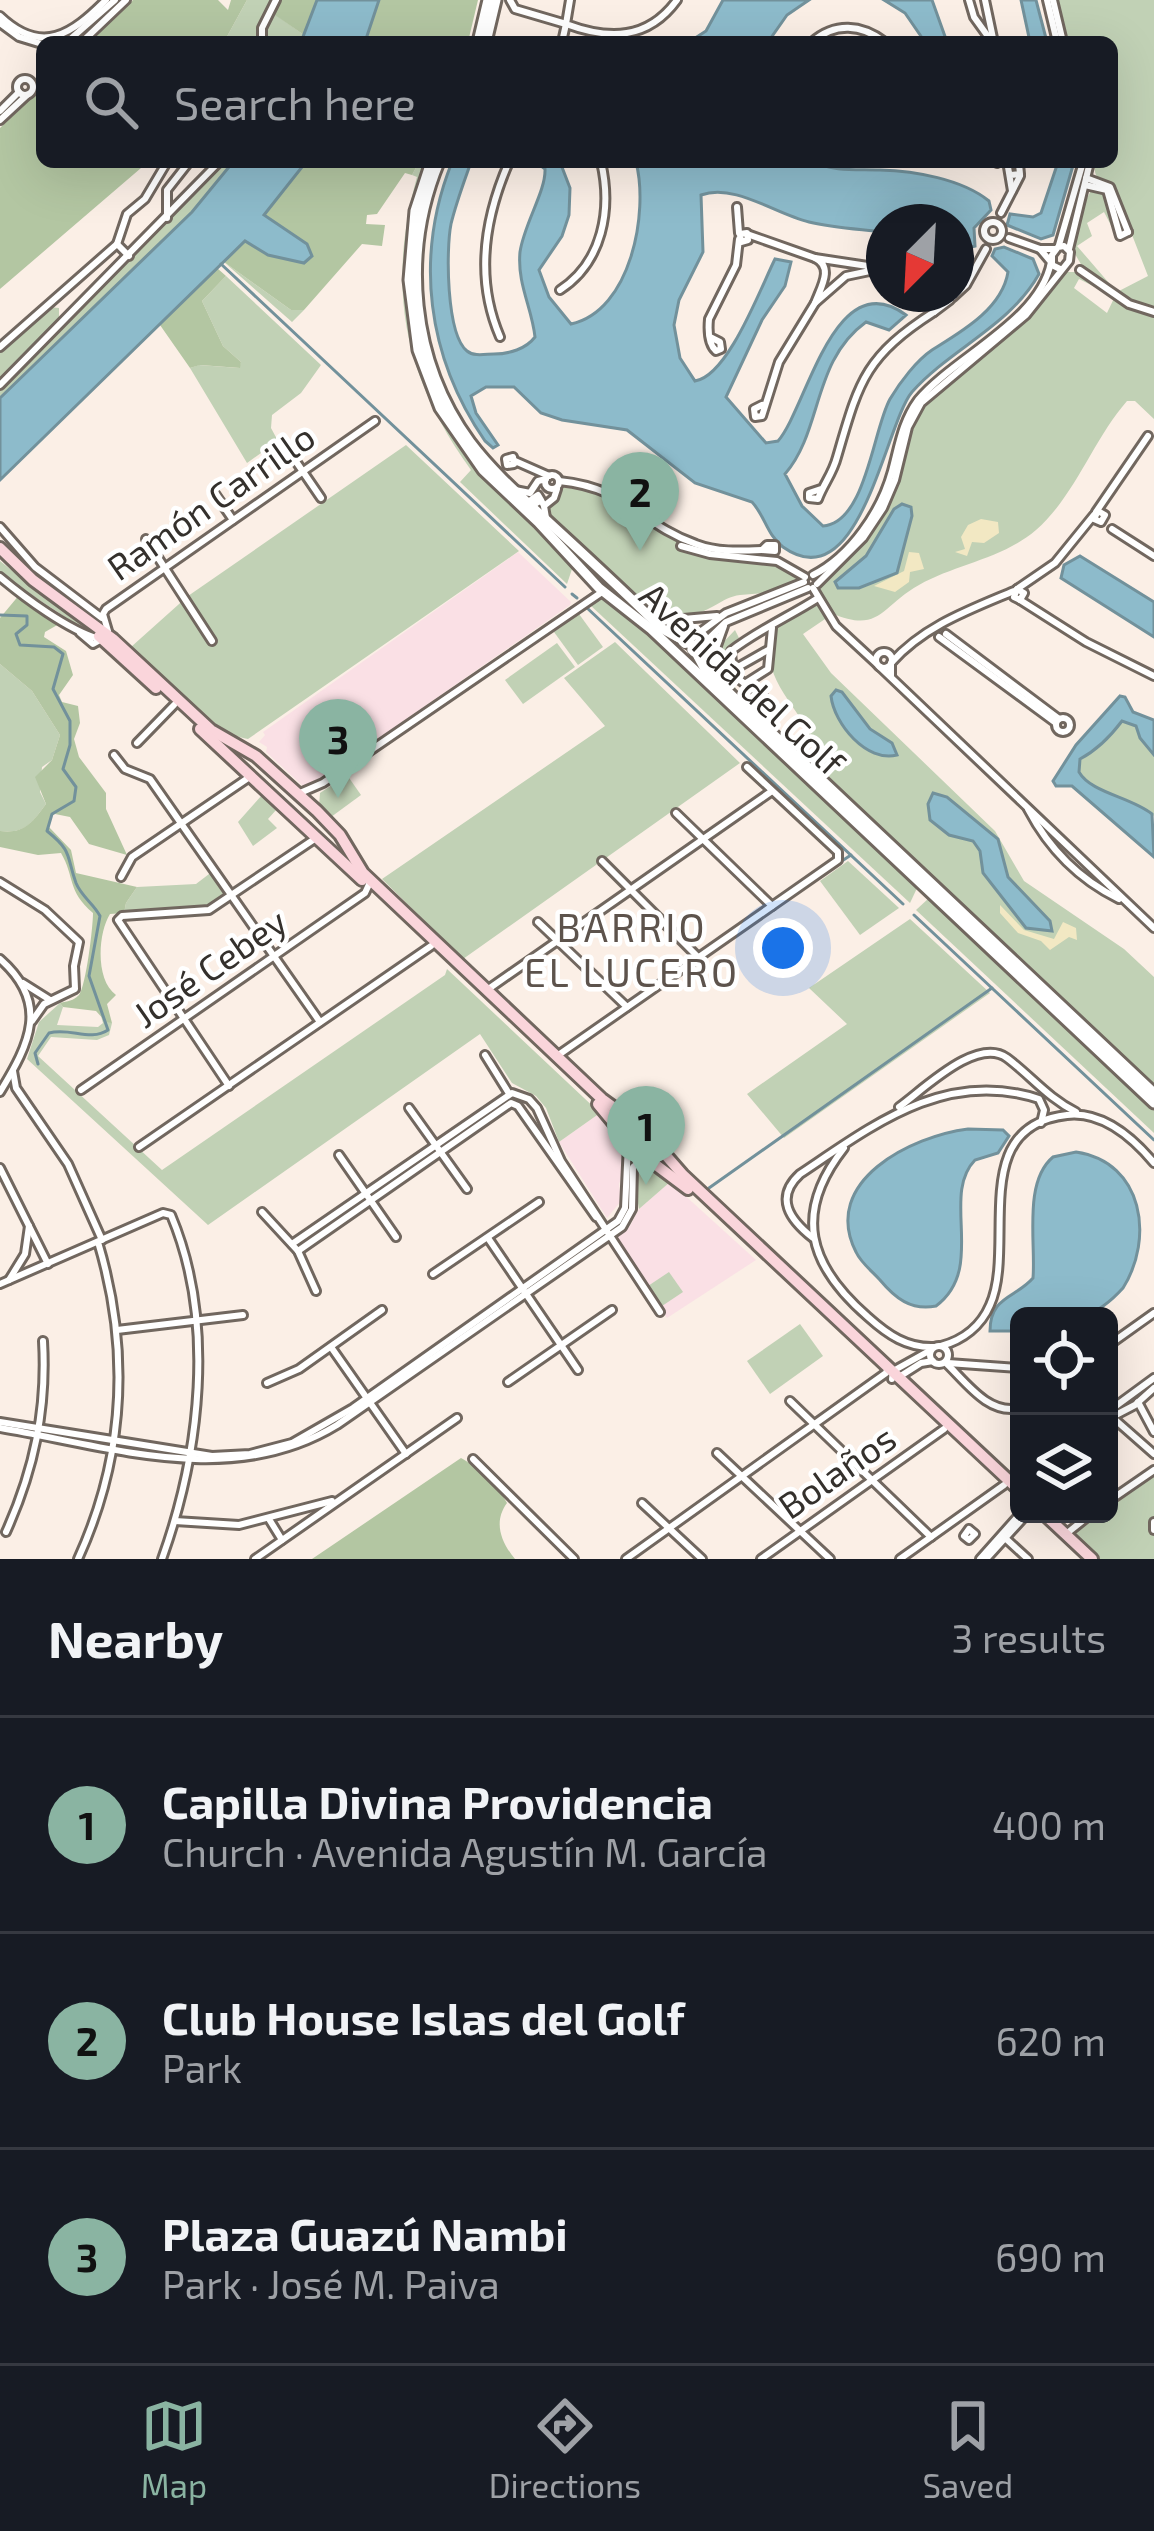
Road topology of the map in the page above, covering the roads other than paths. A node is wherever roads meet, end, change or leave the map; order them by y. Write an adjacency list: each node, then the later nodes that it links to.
1 (111, 0): 13 (street)
2 (127, 0): 14 (street)
3 (276, 0): 15 (street)
4 (492, 0): 16 (street)
5 (511, 0): 12 (street)
6 (570, 0): 12 (street)
7 (676, 0): 12 (street)
8 (969, 0): 20 (street)
9 (986, 0): 21 (street)
10 (1050, 0): 22 (street)
11 (0, 20): 23 (street)
12 (566, 24): 17 (street)
13 (69, 36)
14 (88, 36)
15 (262, 36)
16 (483, 36)
17 (563, 36)
18 (828, 36): 19 (street)
19 (872, 36)
20 (989, 36)
21 (992, 36)
22 (1059, 36)
23 (36, 38)
24 (36, 86): 25 (street)
25 (26, 93): 26 (street); 27 (street)
26 (0, 110)
27 (0, 120)
28 (163, 168): 39 (street)
29 (185, 168): 38 (street)
30 (213, 168): 41 (street)
31 (433, 168): 78 (street, Avenida del Golf)
32 (433, 168): 78 (street, Avenida del Golf)
33 (507, 168): 64 (street)
34 (602, 168): 60 (street)
35 (1016, 168): 43 (street)
36 (1086, 168): 37 (street)
37 (1083, 181): 42 (street); 46 (street); 48 (street)
38 (165, 197): 39 (street); 41 (street)
39 (145, 199): 45 (street)
40 (737, 207): 44 (street)
41 (167, 218): 49 (street)
42 (1120, 218)
43 (996, 232): 47 (street); 57 (street)
44 (745, 236): 50 (street); 65 (street)
45 (117, 244): 49 (street); 66 (street)
46 (1057, 248): 47 (street); 48 (street); 52 (street)
47 (1040, 250): 52 (street)
48 (1070, 252): 54 (street); 55 (street)
49 (129, 256): 67 (street)
50 (815, 258): 51 (street); 56 (street)
51 (840, 261): 53 (street); 56 (street); 59 (street)
52 (1052, 262): 54 (street); 91 (street)
53 (866, 265)
54 (1061, 269): 55 (street); 91 (street)
55 (1080, 270): 63 (street)
56 (826, 271): 59 (street); 61 (street)
57 (974, 271)
58 (866, 272): 59 (street)
59 (843, 278): 61 (street)
60 (560, 290)
61 (815, 302): 68 (street)
62 (934, 312): 75 (street)
63 (1154, 312)
64 (500, 337)
65 (710, 337)
66 (0, 347)
67 (0, 386)
68 (762, 405)
69 (375, 421): 73 (street, Ramón Carrillo)
70 (1148, 436): 79 (street)
71 (281, 441): 73 (street)
72 (515, 461): 74 (street)
73 (303, 471): 77 (street); 80 (street, Ramón Carrillo)
74 (552, 483): 78 (street); 78 (street); 84 (street)
75 (821, 488)
76 (213, 491): 80 (street)
77 (321, 497)
78 (534, 502): 88 (street, Avenida del Golf); 90 (street, Avenida del Golf)
79 (1100, 517): 86 (street); 93 (street)
80 (233, 520): 87 (street, Ramón Carrillo)
81 (0, 526): 99 (street)
82 (146, 539): 87 (street)
83 (680, 546): 91 (street)
84 (762, 550)
85 (0, 552): 103 (main road)
86 (1154, 556)
87 (165, 567): 99 (street, Ramón Carrillo); 104 (street)
88 (605, 574): 90 (street); 96 (street, Avenida del Golf)
89 (0, 577): 103 (street)
90 (594, 582): 92 (street, Avenida del Golf); 94 (street)
91 (810, 582): 95 (street); 98 (street)
92 (606, 591): 94 (street); 109 (street, Avenida del Golf)
93 (1020, 596): 101 (street); 116 (street)
94 (589, 597): 128 (street)
95 (818, 598): 100 (street); 105 (street)
96 (645, 613): 97 (street); 106 (street, Avenida del Golf)
97 (692, 619): 98 (street); 102 (street)
98 (723, 619): 102 (street); 107 (street)
99 (104, 620): 103 (street, Ramón Carrillo)
100 (772, 627): 110 (street); 115 (street)
101 (939, 630): 108 (street); 122 (street)
102 (704, 634): 106 (street); 107 (street)
103 (108, 639): 121 (main road); 125 (main road)
104 (212, 641)
105 (856, 644): 111 (street); 114 (street)
106 (692, 646): 109 (street); 112 (street); 119 (street, Avenida del Golf)
107 (714, 646): 119 (street)
108 (905, 647): 111 (street); 113 (street)
109 (674, 650): 112 (street, Avenida del Golf)
110 (769, 650): 115 (street); 118 (street)
111 (884, 652): 113 (street); 114 (street)
112 (684, 660): 172 (street, Avenida del Golf)
113 (891, 663): 114 (street); 117 (street)
114 (878, 665): 117 (street)
115 (731, 670): 118 (street)
116 (1154, 676)
117 (892, 680): 131 (street)
118 (746, 683): 120 (street)
119 (726, 689): 167 (street, Avenida del Golf)
120 (768, 701)
121 (174, 705): 123 (street); 127 (main road)
122 (1057, 721)
123 (137, 743)
124 (114, 755): 134 (street)
125 (261, 759): 127 (main road); 130 (main road)
126 (747, 767): 129 (street)
127 (250, 776): 134 (street); 135 (main road)
128 (323, 783): 130 (street); 132 (street)
129 (772, 791): 136 (street); 146 (street)
130 (297, 792): 132 (main road)
131 (1025, 804): 137 (street); 139 (street)
132 (320, 813): 135 (main road); 142 (main road)
133 (676, 813): 136 (street)
134 (182, 824): 140 (street); 144 (street)
135 (313, 835): 142 (main road); 144 (street)
136 (702, 839): 143 (street); 146 (street)
137 (1076, 851): 139 (street); 145 (street)
138 (602, 861): 143 (street)
139 (1065, 861): 145 (street)
140 (121, 877)
141 (0, 882): 156 (street)
142 (371, 884): 150 (main road); 151 (street, José Cebey); 155 (main road)
143 (630, 890): 149 (street); 152 (street)
144 (232, 896): 151 (street); 158 (street)
145 (1128, 903): 148 (street)
146 (772, 906): 152 (street)
147 (538, 922): 149 (street)
148 (1154, 928)
149 (558, 940): 155 (street); 157 (street)
150 (431, 946): 160 (street); 177 (main road)
151 (274, 956): 158 (street, José Cebey); 160 (street)
152 (698, 957): 157 (street)
153 (0, 959): 154 (street)
154 (22, 982): 156 (street); 159 (street)
155 (488, 990): 162 (main road)
156 (50, 1000): 159 (street)
157 (627, 1006): 162 (street)
158 (184, 1020): 164 (street); 165 (street, José Cebey)
159 (32, 1021): 163 (street)
160 (320, 1022): 164 (street)
161 (485, 1054): 171 (street)
162 (557, 1056): 176 (main road)
163 (13, 1071): 166 (street); 168 (street)
164 (229, 1086): 180 (street)
165 (81, 1090)
166 (0, 1092): 168 (street)
167 (1154, 1093)
168 (20, 1094): 199 (street)
169 (1042, 1096): 170 (street); 170 (street); 174 (street); 175 (street)
170 (921, 1097): 179 (street)
171 (511, 1099): 181 (street); 182 (street); 182 (street)
172 (1154, 1103)
173 (409, 1108): 181 (street)
174 (1084, 1115): 175 (street); 186 (street)
175 (1041, 1123): 218 (street)
176 (642, 1128): 177 (main road); 178 (main road)
177 (627, 1140): 184 (main road); 189 (street)
178 (655, 1143): 184 (main road); 224 (main road)
179 (848, 1143): 185 (street); 187 (street)
180 (139, 1147)
181 (438, 1148): 190 (street); 191 (street)
182 (552, 1149): 195 (street)
183 (339, 1155): 191 (street)
184 (645, 1157): 189 (street); 224 (main road)
185 (822, 1160): 187 (street); 198 (street)
186 (1154, 1162)
187 (830, 1166): 198 (street)
188 (0, 1168): 194 (street)
189 (628, 1172): 195 (street)
190 (467, 1189)
191 (368, 1196): 196 (street); 200 (street)
192 (539, 1202): 197 (street)
193 (262, 1212): 200 (street)
194 (29, 1222): 201 (street); 202 (street)
195 (606, 1234): 206 (street); 209 (street)
196 (397, 1238)
197 (488, 1238): 203 (street); 206 (street)
198 (814, 1238): 218 (street)
199 (100, 1241): 201 (street); 212 (street); 213 (street)
200 (295, 1247): 205 (street)
201 (47, 1264): 202 (street)
202 (19, 1271): 204 (street)
203 (434, 1274)
204 (4, 1282)
205 (316, 1291)
206 (525, 1291): 216 (street); 229 (street)
207 (382, 1310): 217 (street)
208 (612, 1310): 216 (street)
209 (660, 1312)
210 (1154, 1313): 214 (street)
211 (243, 1315): 212 (street)
212 (195, 1320): 213 (street); 244 (street)
213 (117, 1330): 240 (street)
214 (1118, 1339)
215 (43, 1341): 238 (street)
216 (561, 1345): 223 (street); 226 (street)
217 (331, 1346): 227 (street); 229 (street)
218 (936, 1347): 219 (street); 220 (street); 224 (street)
219 (933, 1361): 220 (street); 224 (street)
220 (944, 1362): 222 (street)
221 (1010, 1368): 222 (street)
222 (958, 1369): 233 (street)
223 (578, 1370)
224 (896, 1371): 236 (street); 237 (main road); 249 (main road)
225 (1154, 1378): 232 (street)
226 (508, 1382)
227 (267, 1383)
228 (1154, 1388): 231 (street)
229 (369, 1400): 242 (street); 244 (street)
230 (790, 1401): 236 (street)
231 (1138, 1402): 239 (street); 243 (street)
232 (1118, 1404)
233 (1010, 1409)
234 (457, 1418): 242 (street)
235 (0, 1425): 238 (street)
236 (815, 1425): 247 (street); 248 (street)
237 (944, 1429): 248 (street, Bolaños); 250 (main road)
238 (39, 1432): 240 (street); 263 (street)
239 (1154, 1432)
240 (115, 1445): 244 (street); 270 (street)
241 (718, 1453): 247 (street)
242 (406, 1454): 253 (street)
243 (1154, 1454)
244 (190, 1457): 256 (street)
245 (473, 1459): 274 (street)
246 (1154, 1470): 252 (street)
247 (742, 1476): 261 (street); 262 (street)
248 (872, 1480): 262 (street, Bolaños); 266 (street)
249 (1010, 1482)
250 (1010, 1483)
251 (1010, 1488): 266 (street)
252 (1118, 1496)
253 (341, 1498): 255 (street); 268 (street)
254 (642, 1503): 261 (street)
255 (269, 1519): 256 (street); 268 (street)
256 (176, 1521): 272 (street)
257 (1020, 1523): 265 (street)
258 (1043, 1523): 281 (main road)
259 (1047, 1523): 264 (main road)
260 (1080, 1523): 264 (street)
261 (669, 1528): 275 (street); 276 (street)
262 (800, 1531): 277 (street, Bolaños); 278 (street)
263 (6, 1532)
264 (1066, 1534): 281 (main road)
265 (1003, 1536): 269 (street); 280 (street)
266 (931, 1537): 279 (street)
267 (973, 1539): 269 (street)
268 (282, 1540): 273 (street)
269 (986, 1556)
270 (79, 1557): 271 (street)
271 (90, 1559)
272 (162, 1559)
273 (254, 1559)
274 (574, 1559)
275 (626, 1559)
276 (702, 1559)
277 (761, 1559)
278 (830, 1559)
279 (900, 1559)
280 (1028, 1559)
281 (1088, 1559)

